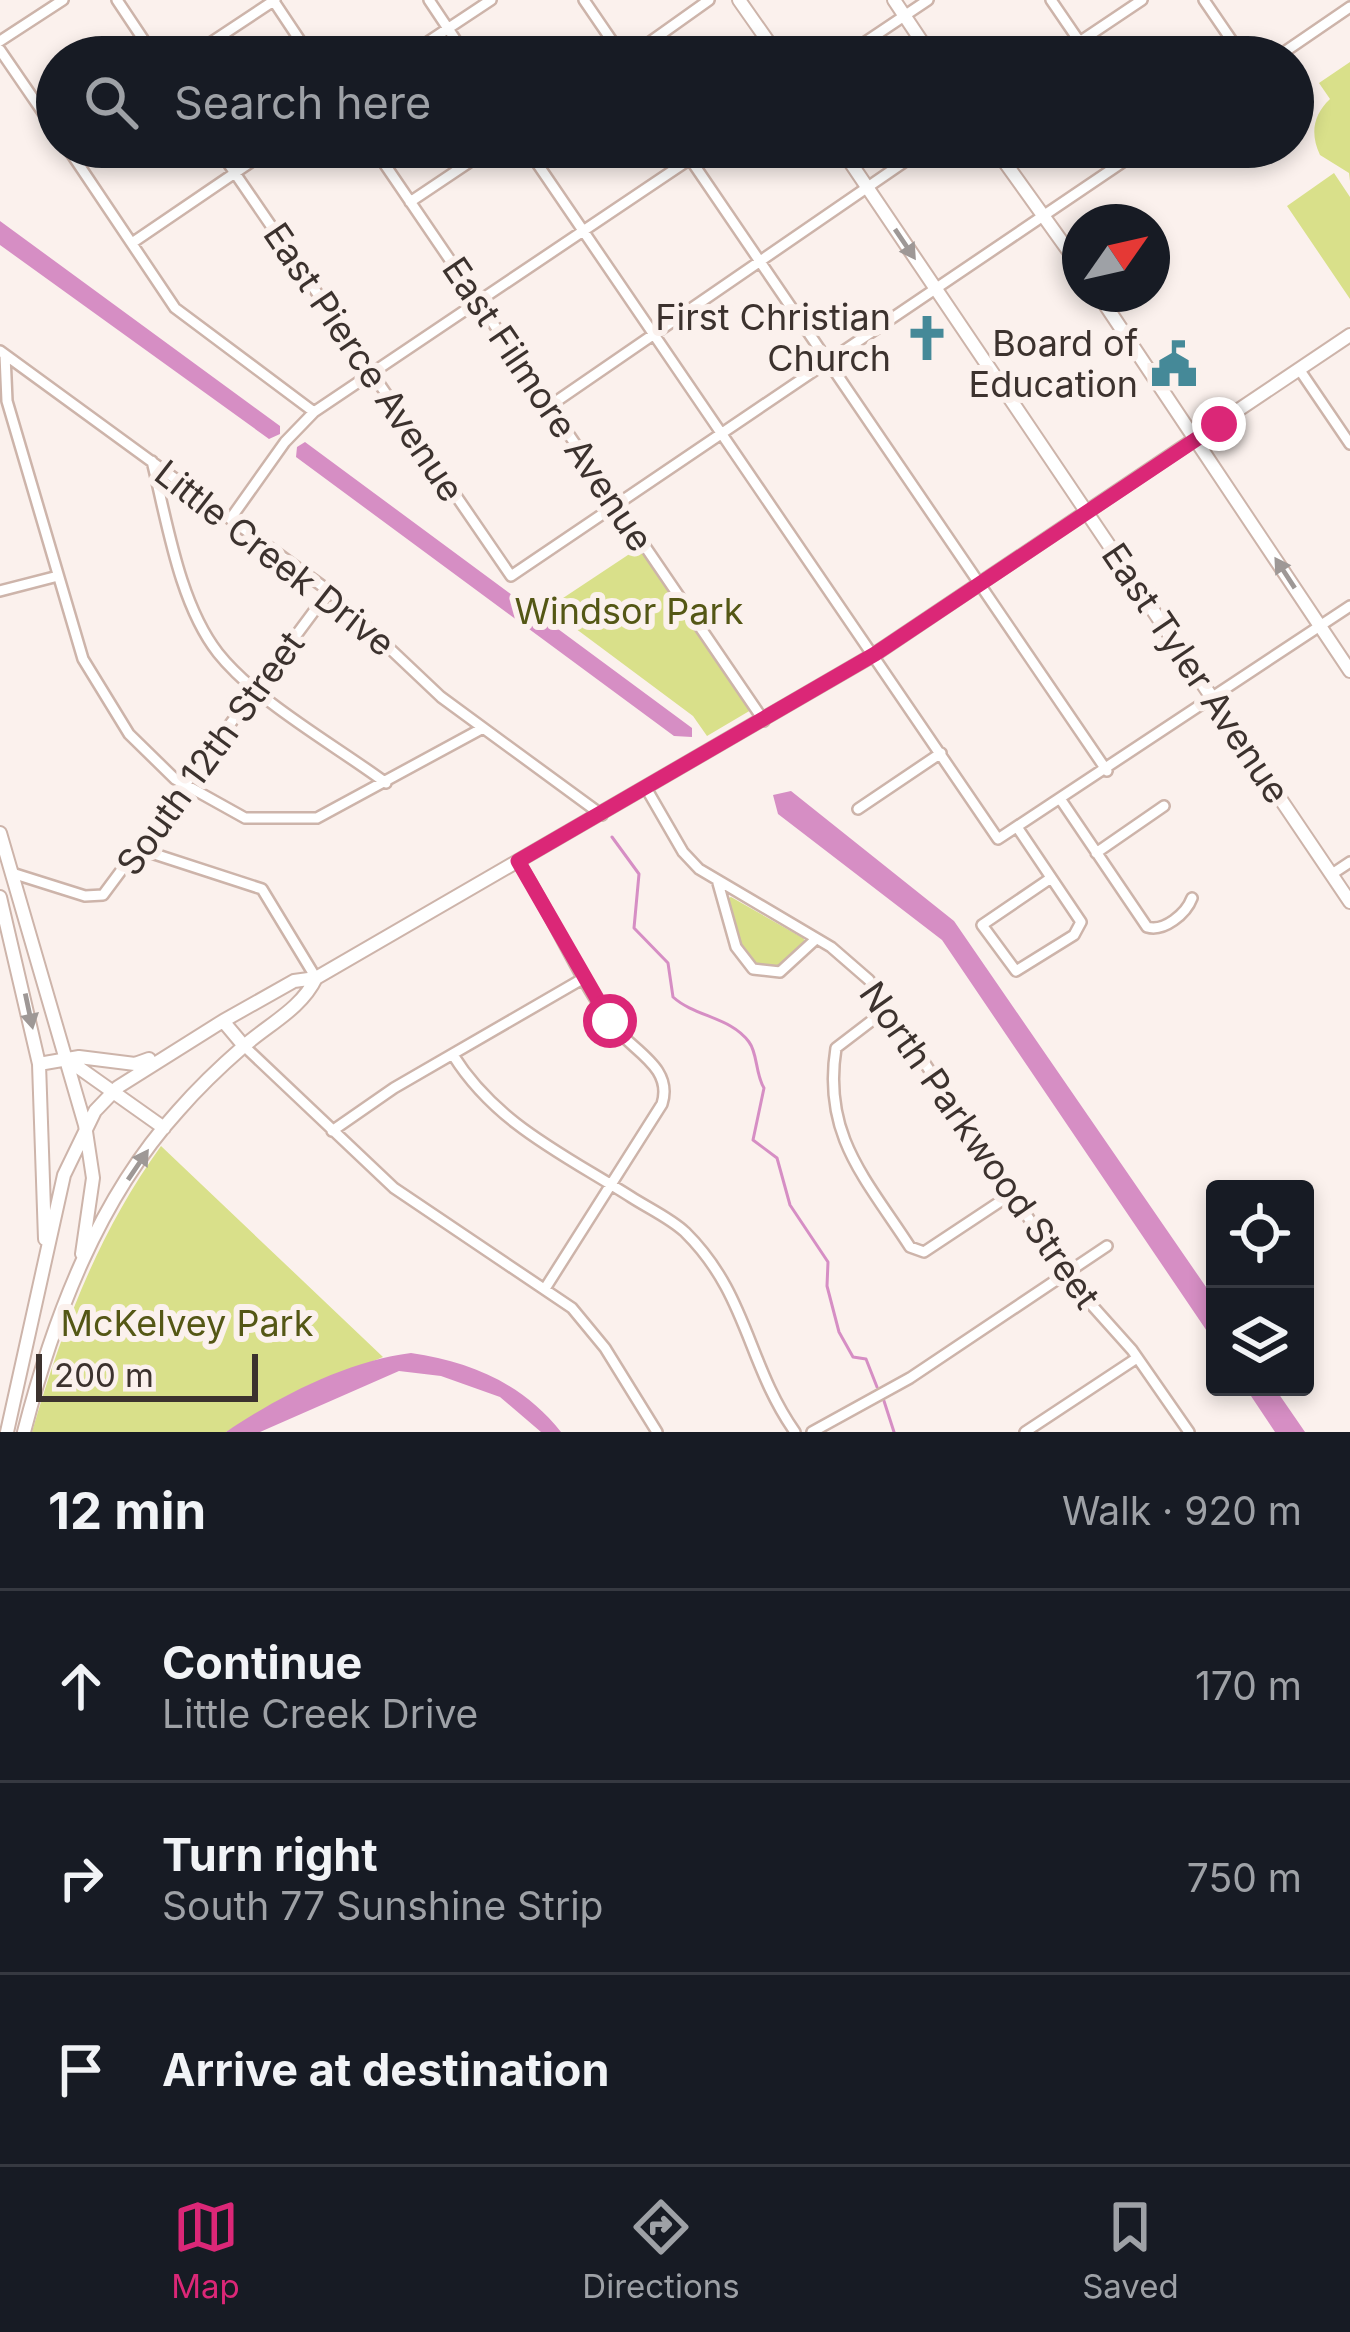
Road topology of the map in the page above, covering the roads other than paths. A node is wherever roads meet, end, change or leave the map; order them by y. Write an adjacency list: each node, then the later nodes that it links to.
1 (63, 0): 31 (street)
2 (117, 0): 17 (street)
3 (274, 0): 18 (street); 19 (street)
4 (429, 0): 16 (street)
5 (490, 0): 16 (street)
6 (584, 0): 22 (street)
7 (709, 0): 23 (street)
8 (740, 0): 24 (main road)
9 (894, 0): 15 (main road)
10 (928, 0): 15 (street)
11 (1051, 0): 27 (street)
12 (1142, 0): 28 (street)
13 (1204, 0): 29 (street)
14 (1350, 7): 30 (street)
15 (905, 16): 25 (street); 26 (main road)
16 (448, 28): 20 (street); 21 (street)
17 (141, 36)
18 (220, 36)
19 (297, 36)
20 (436, 36)
21 (453, 36)
22 (611, 36)
23 (657, 36)
24 (765, 36)
25 (875, 36)
26 (918, 36)
27 (1075, 36)
28 (1088, 36)
29 (1229, 36)
30 (1308, 36)
31 (0, 46): 32 (street)
32 (36, 101)
33 (81, 168): 51 (street)
34 (231, 168): 45 (street, East Pierce Avenue)
35 (243, 168): 45 (street)
36 (387, 168): 47 (street, East Filmore Avenue)
37 (461, 168): 47 (street)
38 (540, 168): 49 (street)
39 (676, 168): 49 (street)
40 (696, 168): 52 (street)
41 (854, 168): 46 (main road, East Tyler Avenue)
42 (896, 168): 46 (street)
43 (1009, 168): 48 (main road)
44 (1114, 168): 48 (street)
45 (235, 174): 51 (street); 61 (street, East Pierce Avenue)
46 (867, 188): 52 (street); 53 (main road, East Tyler Avenue, one-way to 53)
47 (410, 202): 54 (street, East Filmore Avenue)
48 (1045, 217): 50 (main road); 53 (street)
49 (582, 230): 54 (street); 56 (street)
50 (1062, 241)
51 (132, 244): 63 (street)
52 (761, 260): 56 (street); 59 (street)
53 (935, 287): 59 (street); 69 (main road, East Tyler Avenue)
54 (477, 301): 61 (street); 62 (street, East Filmore Avenue)
55 (1110, 312): 65 (main road)
56 (652, 334): 62 (street); 64 (street)
57 (1350, 335): 60 (main road)
58 (3, 353): 67 (street, Little Creek Drive); 71 (street)
59 (830, 359): 64 (street); 72 (street)
60 (1299, 369): 65 (main road); 66 (street)
61 (370, 372): 63 (street); 68 (street, East Pierce Avenue)
62 (548, 407): 68 (street, East Filmore Avenue)
63 (314, 412): 70 (street)
64 (720, 434): 68 (street); 77 (street)
65 (1196, 440): 69 (main road); 76 (main road, one-way to 65)
66 (1350, 444)
67 (152, 461): 70 (street, Little Creek Drive); 79 (street)
68 (614, 506): 81 (street, East Filmore Avenue)
69 (1087, 513): 72 (main road); 80 (main road, East Tyler Avenue)
70 (231, 518): 74 (street, Little Creek Drive)
71 (58, 577): 73 (street); 86 (street)
72 (983, 584): 77 (main road); 84 (street)
73 (0, 591)
74 (329, 591): 79 (street, South 12th Street); 82 (street, Little Creek Drive)
75 (1350, 606): 76 (street)
76 (1320, 627): 78 (main road); 80 (street)
77 (875, 654): 81 (main road); 83 (street)
78 (1350, 670)
79 (258, 688): 85 (street); 86 (street, South 12th Street)
80 (1214, 698): 84 (street); 99 (main road, East Tyler Avenue)
81 (764, 721): 87 (main road)
82 (483, 728): 85 (street); 91 (street, Little Creek Drive)
83 (941, 754): 90 (street); 92 (street)
84 (1107, 771): 88 (street)
85 (386, 783): 86 (street)
86 (185, 786): 94 (street, South 12th Street)
87 (646, 788): 91 (main road); 101 (street, North Parkwood Street)
88 (1060, 800): 92 (street); 95 (street)
89 (1164, 806): 95 (street)
90 (858, 809)
91 (602, 815): 96 (main road)
92 (1017, 827): 100 (street)
93 (0, 833): 98 (main road)
94 (139, 849): 98 (street, South 12th Street); 108 (street)
95 (1096, 853): 103 (street)
96 (518, 861): 108 (main road); 109 (street)
97 (1350, 862): 99 (street)
98 (12, 873): 105 (main road)
99 (1332, 874): 104 (main road, East Tyler Avenue)
100 (1052, 878): 100 (street)
101 (718, 883): 107 (street, North Parkwood Street); 107 (street)
102 (0, 897): 106 (main road)
103 (1192, 898)
104 (1350, 902)
105 (25, 911): 106 (street); 115 (main road)
106 (3, 917): 116 (main road, one-way to 116)
107 (816, 939): 110 (street, North Parkwood Street)
108 (316, 978): 111 (main road); 113 (main road)
109 (584, 978): 114 (street); 125 (street)
110 (887, 1009): 126 (street, North Parkwood Street); 126 (street)
111 (223, 1021): 112 (main road); 113 (main road)
112 (209, 1030): 115 (main road); 117 (main road)
113 (244, 1046): 120 (main road); 124 (street)
114 (453, 1055): 124 (street); 125 (street)
115 (67, 1059): 116 (main road); 118 (main road); 122 (main road)
116 (39, 1064): 129 (main road)
117 (134, 1077): 118 (main road); 119 (main road)
118 (112, 1092): 119 (main road); 122 (main road)
119 (130, 1105): 121 (main road)
120 (177, 1112): 121 (main road); 123 (main road)
121 (145, 1113): 123 (main road)
122 (85, 1125): 128 (main road); 129 (main road)
123 (164, 1128): 128 (main road, one-way to 123)
124 (332, 1131): 131 (street)
125 (611, 1184): 131 (street); 136 (street)
126 (1013, 1193): 130 (street, North Parkwood Street)
127 (1107, 1246): 130 (street)
128 (80, 1267): 134 (main road)
129 (45, 1273): 133 (main road)
130 (1066, 1273): 132 (street, North Parkwood Street); 137 (street)
131 (546, 1287): 135 (street)
132 (1137, 1358): 138 (street); 139 (street, North Parkwood Street)
133 (7, 1432)
134 (24, 1432)
135 (657, 1432)
136 (795, 1432)
137 (812, 1432)
138 (1025, 1432)
139 (1189, 1432)

